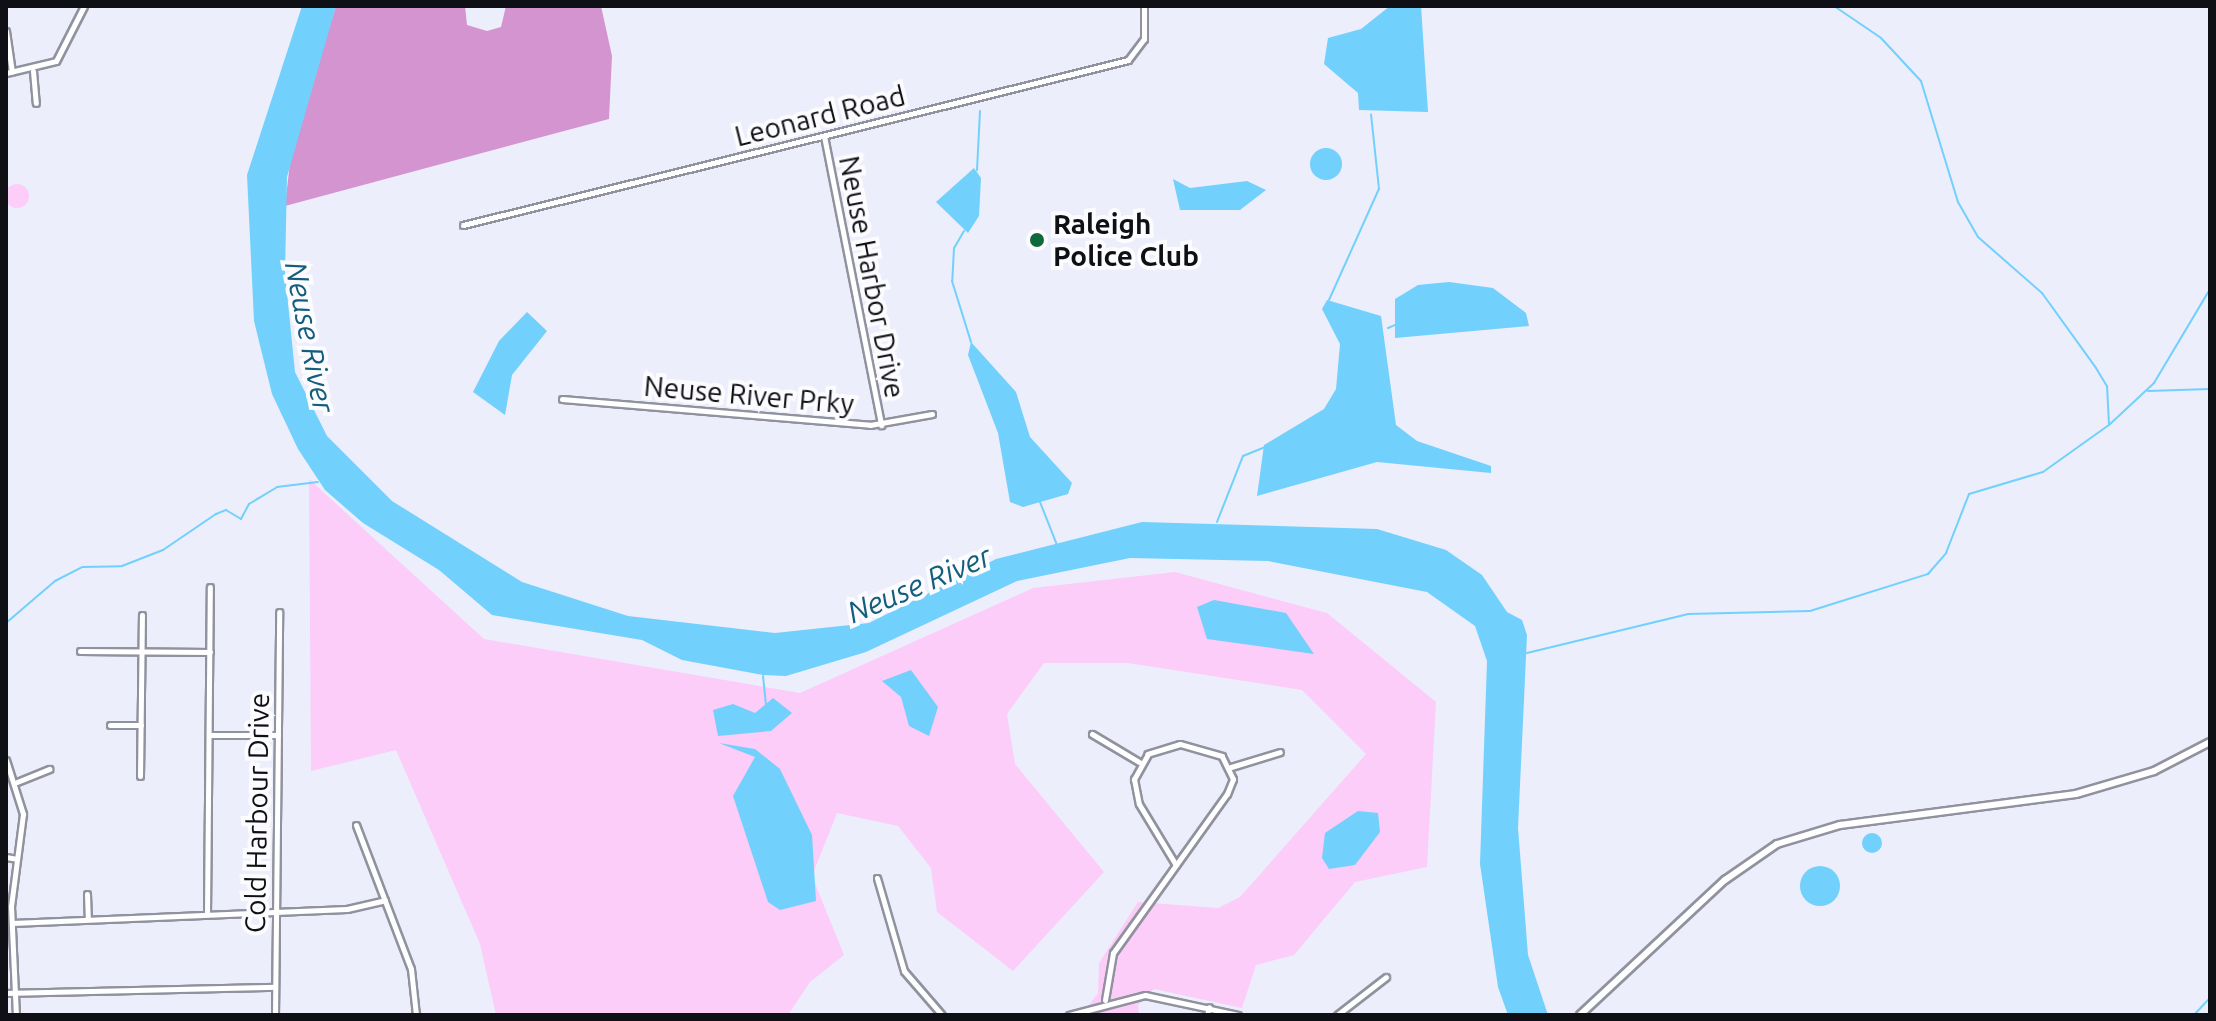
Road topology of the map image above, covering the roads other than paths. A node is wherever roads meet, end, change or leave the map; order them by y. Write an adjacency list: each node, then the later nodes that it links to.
1 (84, 6): 4 (street)
2 (1144, 6): 7 (street, Leonard Road)
3 (6, 31): 5 (street)
4 (33, 71): 5 (street); 6 (street)
5 (9, 72)
6 (36, 103)
7 (824, 136): 8 (street, Leonard Road); 11 (street, Neuse Harbor Drive)
8 (463, 225)
9 (562, 399): 11 (street, Neuse River Prky)
10 (932, 414): 11 (street, Neuse River Prky)
11 (881, 425)
12 (210, 587): 17 (street)
13 (279, 612): 22 (street, Cold Harbour Drive)
14 (142, 615): 16 (street)
15 (80, 651): 16 (street)
16 (141, 651): 17 (street); 19 (street)
17 (210, 652): 21 (street)
18 (110, 725): 19 (street)
19 (141, 725): 29 (street)
20 (1092, 734): 26 (street)
21 (209, 735): 22 (street); 39 (street)
22 (278, 735): 38 (street, Cold Harbour Drive)
23 (2210, 742): 56 (street)
24 (1280, 752): 27 (street)
25 (6, 760): 30 (street)
26 (1139, 762): 27 (street); 34 (street)
27 (1231, 767): 34 (street)
28 (50, 769): 30 (street)
29 (140, 776)
30 (17, 782): 33 (street)
31 (356, 825): 37 (street)
32 (6, 857): 33 (street)
33 (17, 859): 41 (street)
34 (1176, 865): 46 (street)
35 (877, 878): 51 (street)
36 (87, 894): 40 (street)
37 (385, 900): 38 (street); 50 (street)
38 (276, 912): 39 (street); 43 (street, Cold Harbour Drive)
39 (207, 914): 40 (street)
40 (88, 919): 41 (street)
41 (12, 923): 45 (street)
42 (1386, 977): 55 (street)
43 (275, 987): 45 (street); 49 (street, Cold Harbour Drive)
44 (6, 993): 45 (street)
45 (16, 993): 48 (street)
46 (1105, 1000): 47 (street); 52 (street)
47 (1209, 1007): 53 (street); 54 (street)
48 (16, 1015)
49 (275, 1015)
50 (416, 1015)
51 (942, 1015)
52 (1069, 1015)
53 (1207, 1015)
54 (1238, 1015)
55 (1337, 1015)
56 (1580, 1015)

